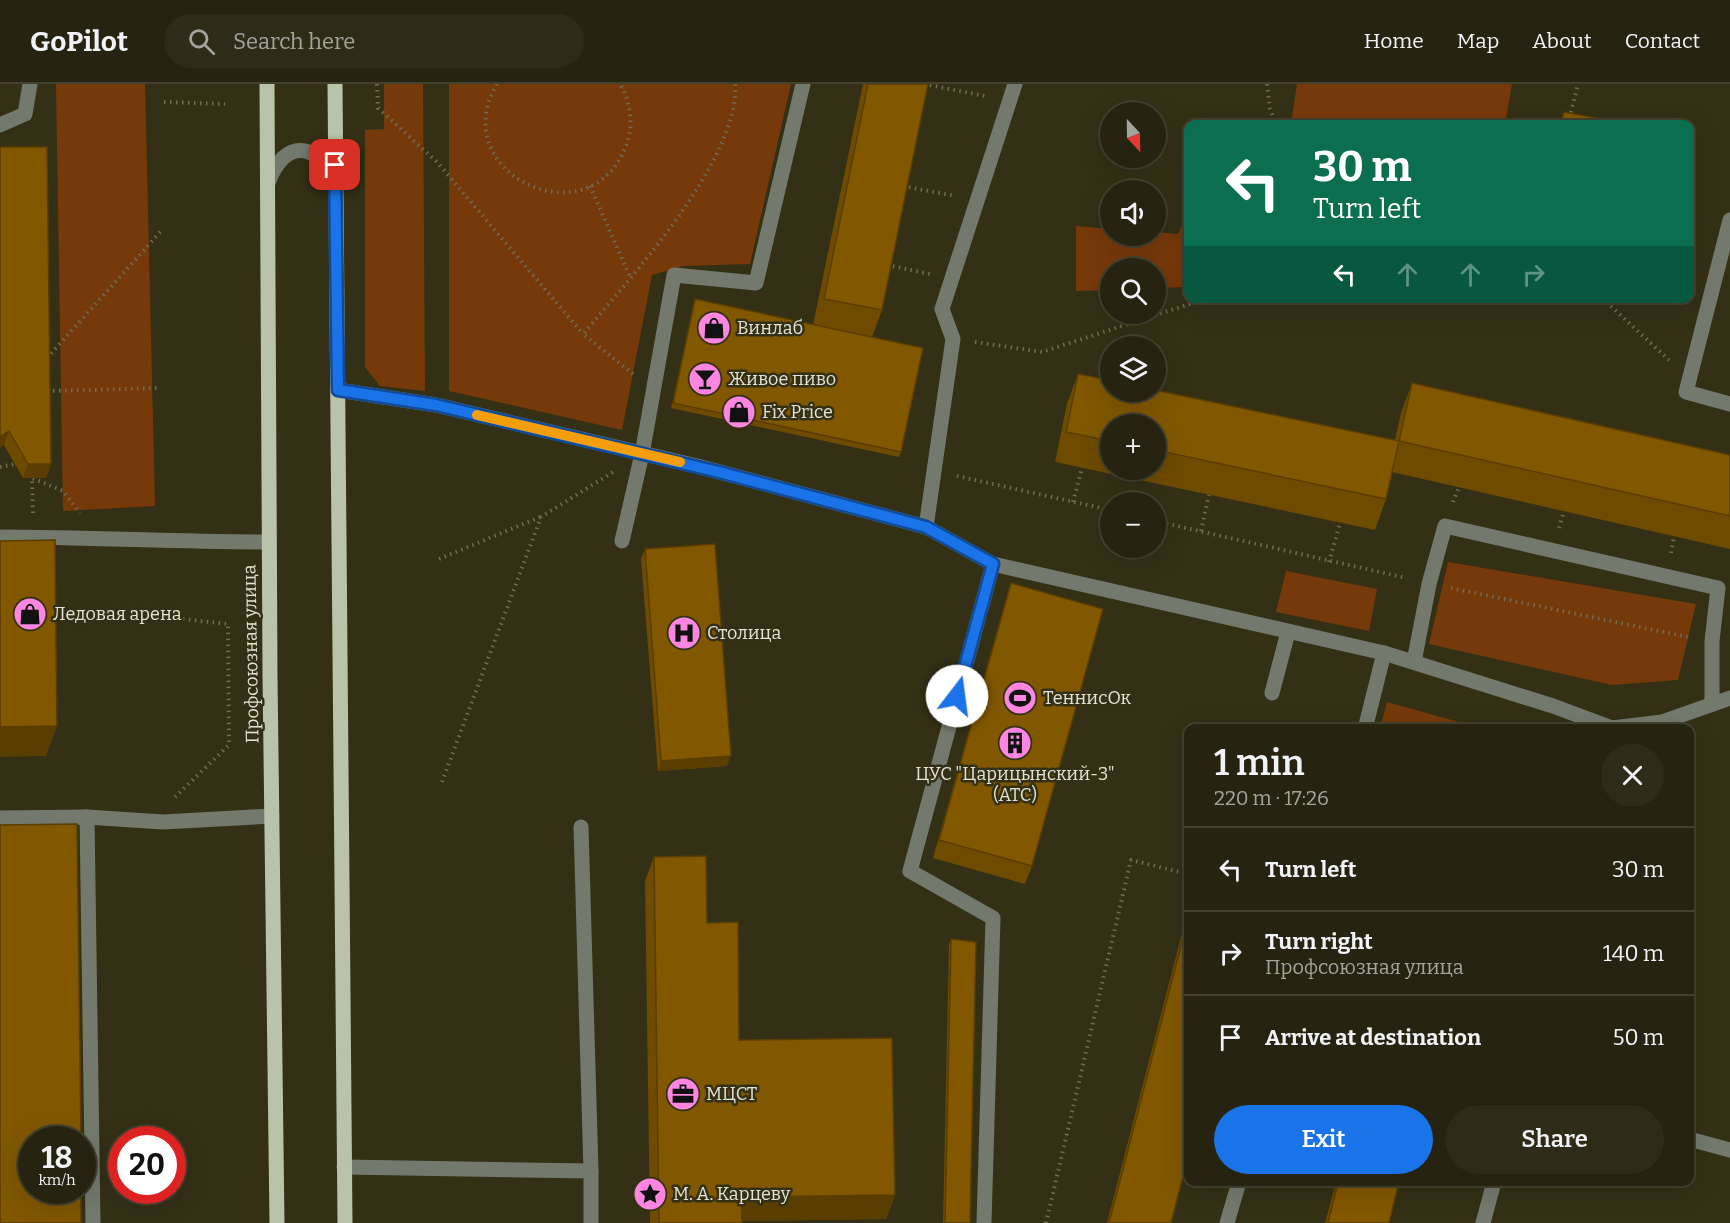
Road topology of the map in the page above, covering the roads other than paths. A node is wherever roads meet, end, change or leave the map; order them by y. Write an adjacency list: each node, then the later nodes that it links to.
1 (30, 84): 6 (street)
2 (267, 84): 7 (main road, Профсоюзная улица)
3 (334, 84): 8 (main road)
4 (803, 84): 12 (street)
5 (1015, 84): 13 (street)
6 (0, 124)
7 (268, 183): 8 (street); 16 (main road, Профсоюзная улица)
8 (336, 184): 10 (main road)
9 (1730, 220): 11 (street)
10 (338, 390): 12 (street); 33 (main road)
11 (1730, 404)
12 (642, 454): 13 (street); 15 (street)
13 (926, 527): 17 (street)
14 (0, 537): 16 (street)
15 (622, 541)
16 (269, 542): 27 (main road, Профсоюзная улица)
17 (993, 564): 18 (street); 41 (street)
18 (1288, 632): 19 (street); 21 (street)
19 (1384, 653): 20 (street); 24 (street)
20 (1414, 662): 23 (street); 25 (street)
21 (1272, 693)
22 (1730, 698): 23 (street)
23 (1712, 704): 26 (street)
24 (1366, 724)
25 (1600, 724)
26 (1645, 724)
27 (272, 816): 28 (street); 38 (main road, Профсоюзная улица)
28 (87, 817): 29 (street); 37 (street)
29 (0, 818)
30 (581, 827): 34 (street)
31 (1694, 1140): 32 (street)
32 (1730, 1150)
33 (344, 1167): 34 (street); 39 (main road)
34 (591, 1171): 40 (street)
35 (1238, 1186): 42 (street)
36 (1493, 1186): 43 (street)
37 (93, 1223)
38 (277, 1223)
39 (345, 1223)
40 (591, 1223)
41 (984, 1223)
42 (1227, 1223)
43 (1483, 1223)

